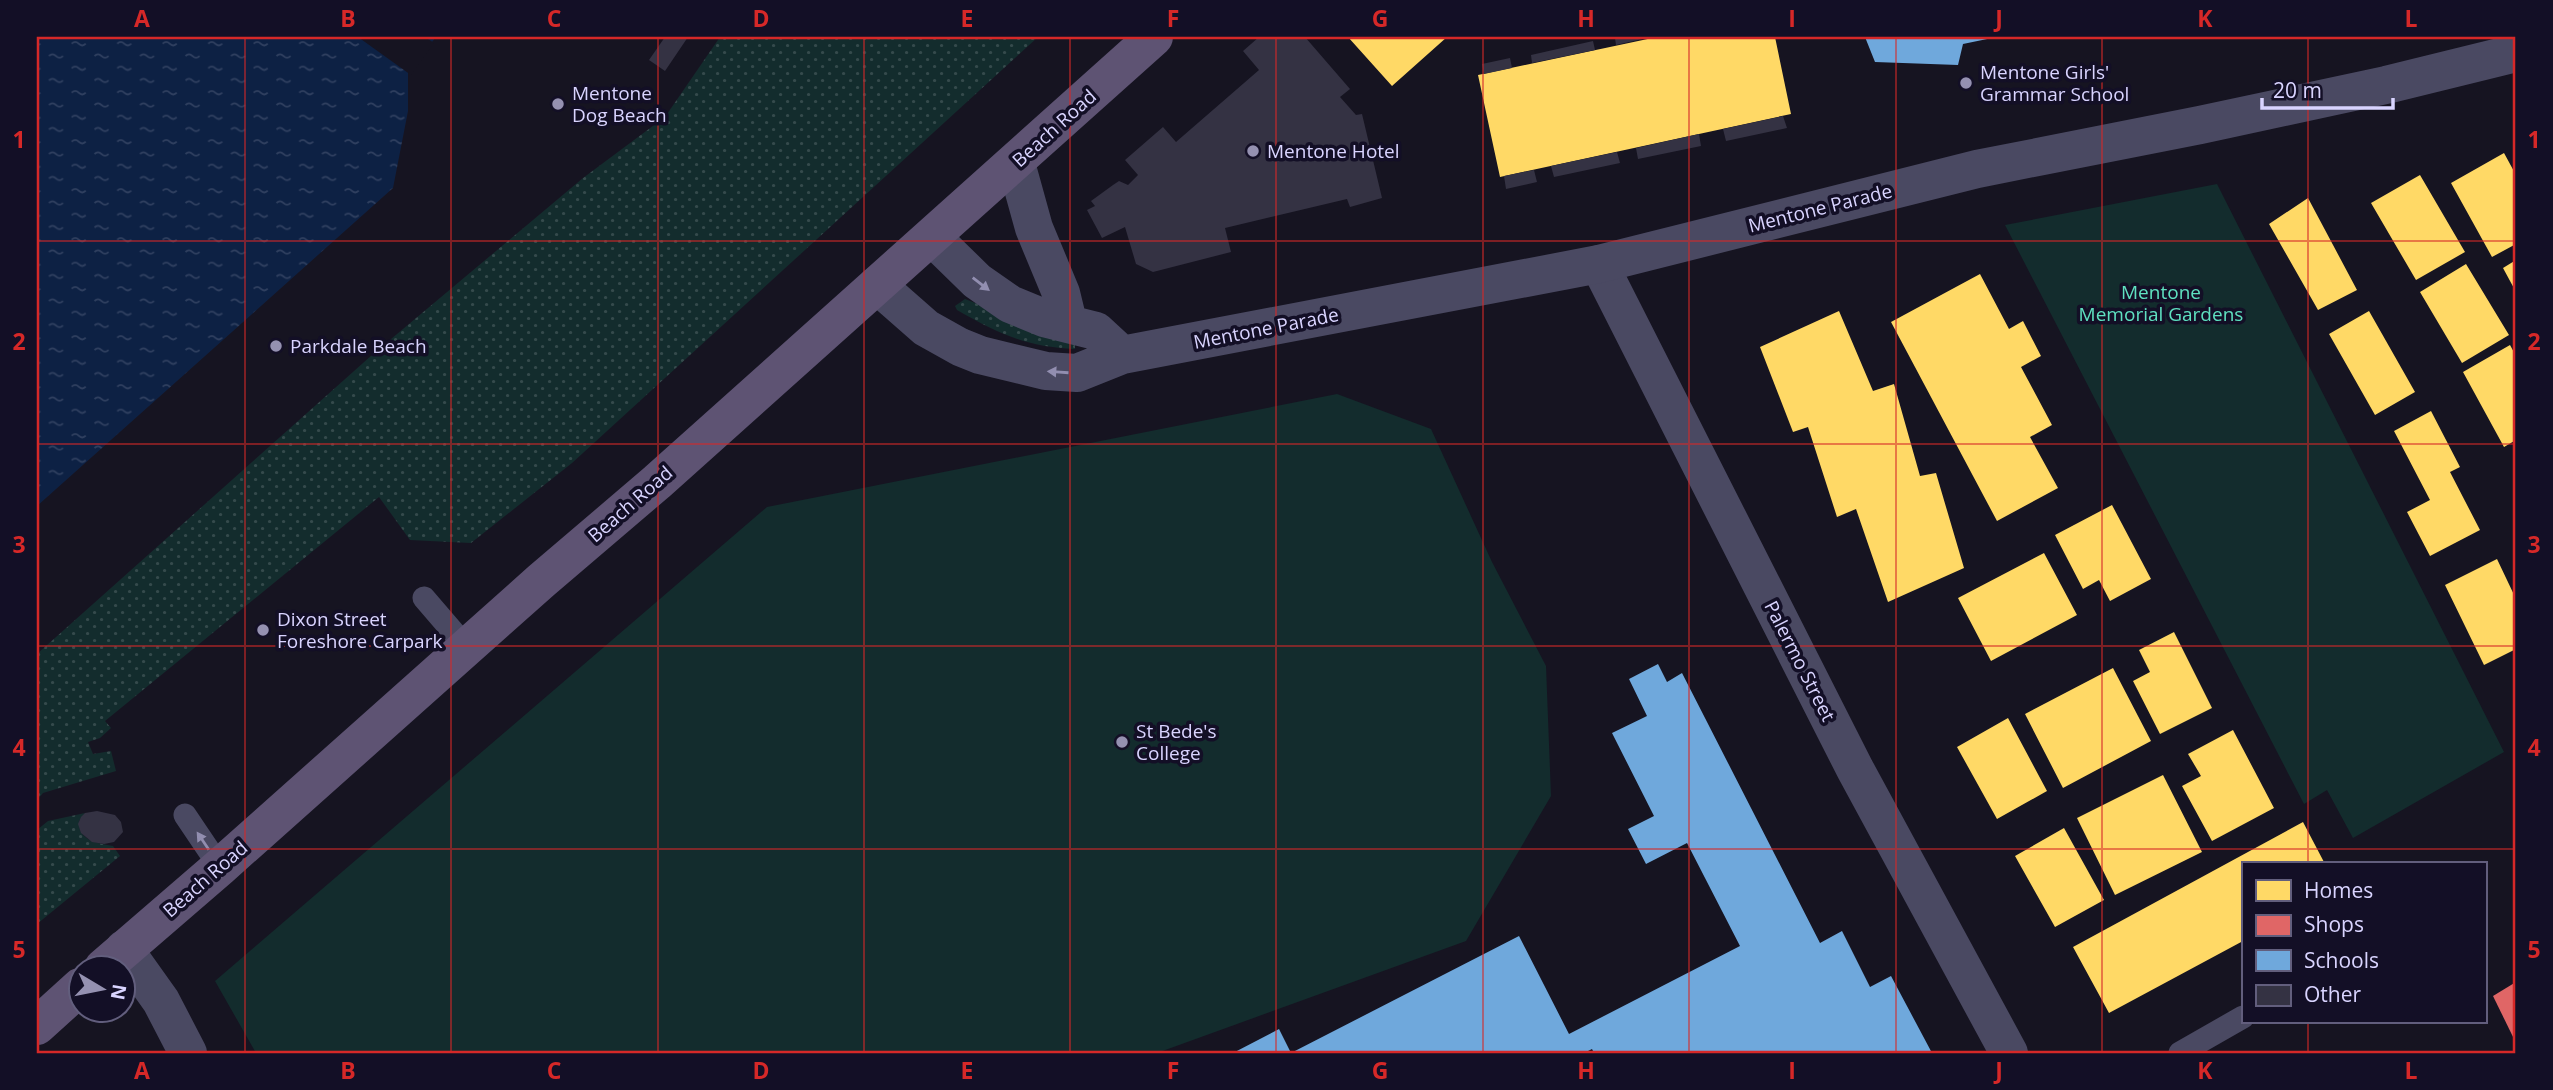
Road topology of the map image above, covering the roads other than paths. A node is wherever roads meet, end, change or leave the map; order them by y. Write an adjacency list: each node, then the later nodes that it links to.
1 (1154, 37): 3 (main road, Beach Road)
2 (2516, 53): 5 (street, Mentone Parade)
3 (1016, 163): 4 (main road, Beach Road); 7 (street)
4 (932, 237): 6 (main road, Beach Road); 7 (street, one-way to 7)
5 (1599, 264): 8 (street, Mentone Parade); 19 (street, Palermo Street)
6 (877, 285): 8 (street, Mentone Parade, one-way to 6); 10 (main road, Beach Road)
7 (1068, 322): 8 (street)
8 (1122, 355)
9 (424, 598): 10 (lane)
10 (467, 648): 12 (main road, Beach Road)
11 (185, 815): 12 (lane, one-way to 11)
12 (220, 867): 13 (main road, Beach Road)
13 (118, 954)
14 (136, 979): 18 (street)
15 (66, 1000): 17 (main road)
16 (2242, 1018): 20 (lane)
17 (37, 1026)
18 (188, 1053)
19 (2009, 1053)
20 (2180, 1053)

